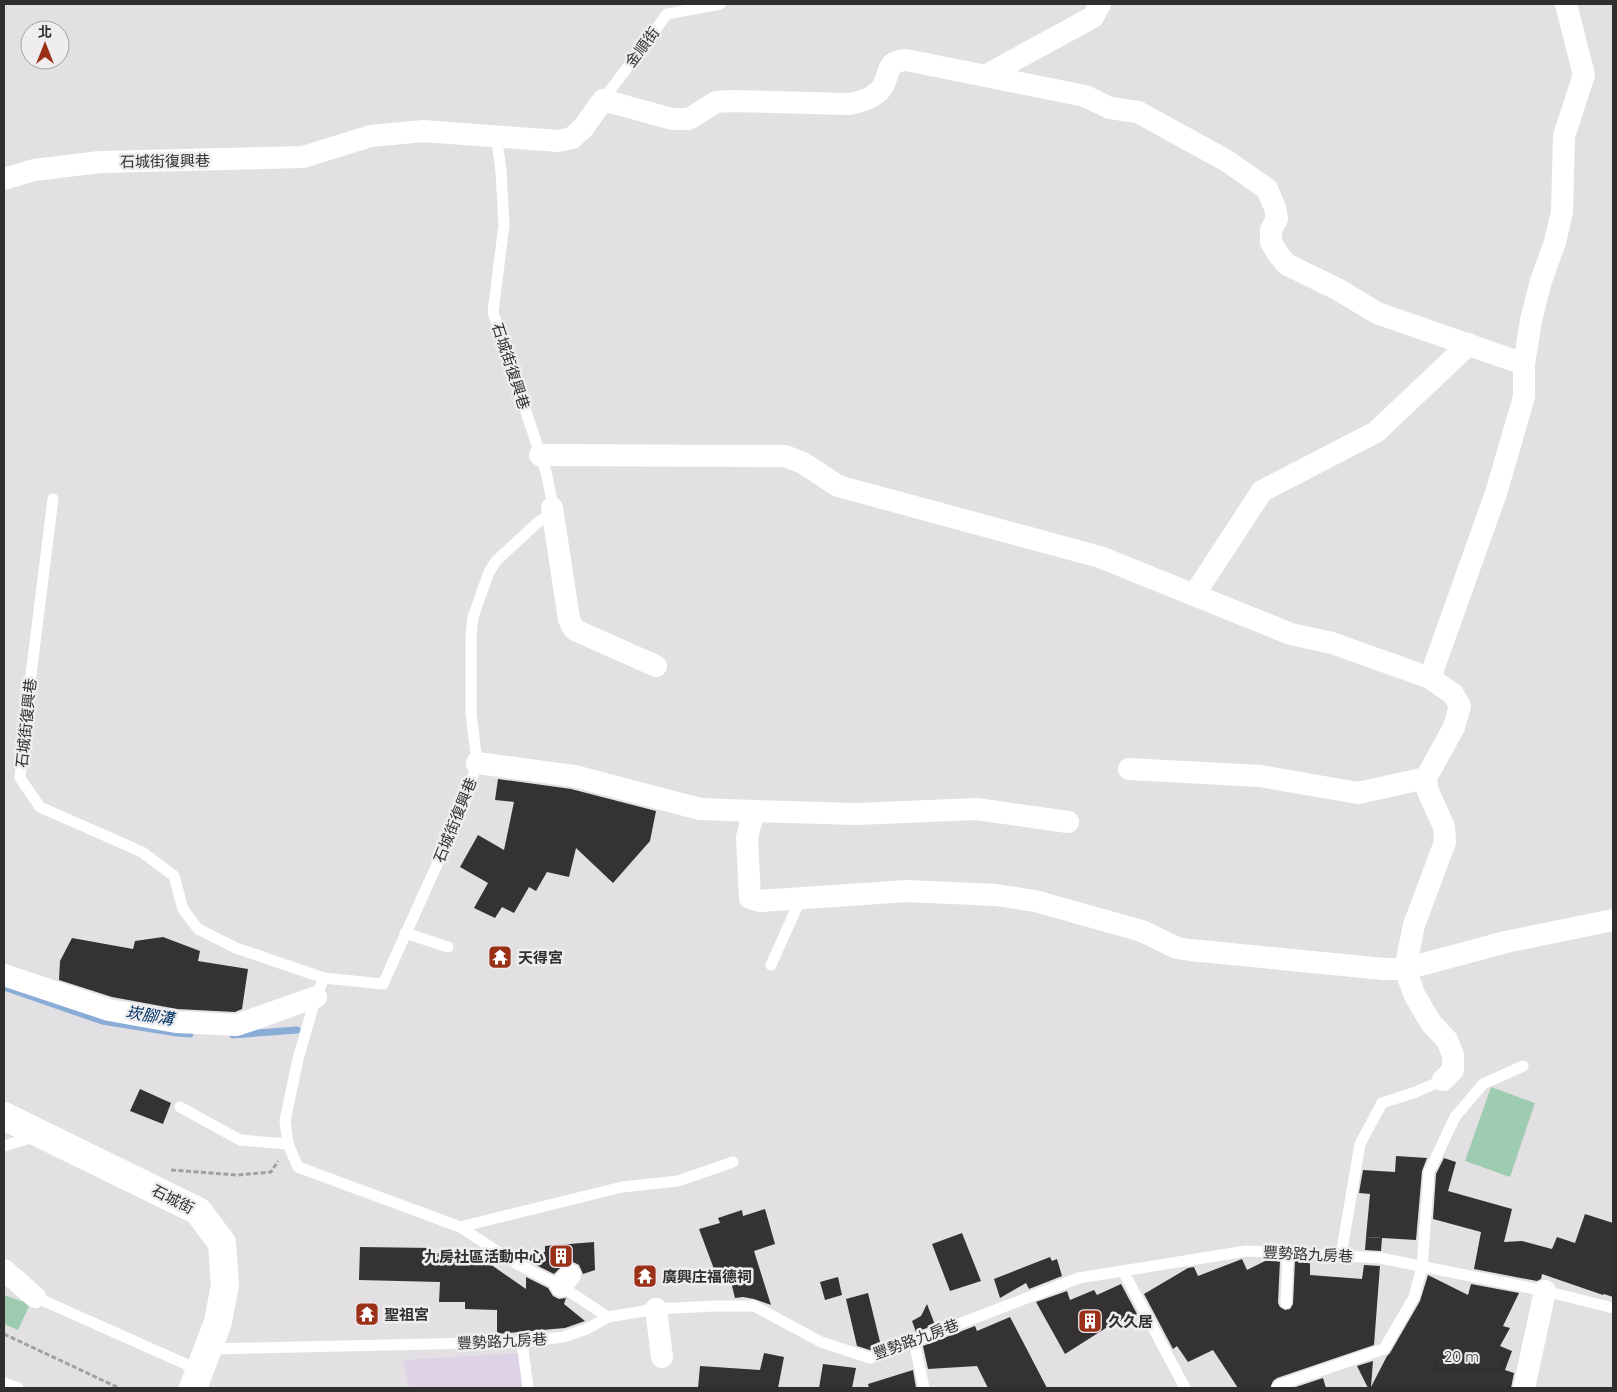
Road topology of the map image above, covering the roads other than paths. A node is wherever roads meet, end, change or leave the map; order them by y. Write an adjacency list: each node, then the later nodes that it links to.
1 (720, 4): 5 (lane, 金順街)
2 (1100, 4): 4 (street)
3 (1566, 4): 9 (street)
4 (985, 76): 5 (street); 8 (street)
5 (603, 100): 6 (street)
6 (496, 135): 7 (street, 石城街復興巷); 10 (lane, 石城街復興巷)
7 (4, 179)
8 (1469, 344): 9 (street); 13 (street)
9 (1524, 364): 15 (street)
10 (540, 455): 12 (lane, 石城街復興巷); 13 (street)
11 (53, 499): 28 (lane, 石城街復興巷)
12 (552, 508): 14 (street); 16 (lane, 石城街復興巷)
13 (1194, 595): 15 (street)
14 (656, 666)
15 (1430, 678): 18 (street)
16 (477, 763): 19 (street); 23 (lane, 石城街復興巷)
17 (1129, 769): 18 (street)
18 (1426, 778): 26 (street)
19 (754, 811): 20 (street); 21 (street)
20 (1068, 822)
21 (801, 898): 25 (lane); 26 (street)
22 (1613, 920): 26 (street)
23 (405, 932): 24 (lane); 28 (lane, 石城街復興巷)
24 (448, 947)
25 (771, 965)
26 (1405, 969): 30 (street)
27 (4, 975): 28 (street)
28 (320, 987): 34 (lane)
29 (1524, 1066): 40 (lane)
30 (1443, 1080): 39 (lane)
31 (180, 1107): 34 (lane)
32 (4, 1116): 33 (street, 石城街)
33 (41, 1134): 35 (lane); 52 (street, 石城街)
34 (288, 1144): 37 (lane)
35 (4, 1146)
36 (733, 1162): 37 (lane)
37 (460, 1227): 48 (lane)
38 (1288, 1253): 39 (lane, 豐勢路九房巷); 42 (lane, 豐勢路九房巷); 45 (lane)
39 (1341, 1255): 40 (lane, 豐勢路九房巷)
40 (1422, 1267): 43 (lane, 豐勢路九房巷); 58 (lane)
41 (4, 1270): 44 (street)
42 (1123, 1271): 49 (lane, 豐勢路九房巷); 57 (lane)
43 (1545, 1291): 46 (lane, 豐勢路九房巷); 59 (street)
44 (35, 1297): 52 (lane)
45 (1286, 1304)
46 (1613, 1308)
47 (656, 1309): 48 (lane, 豐勢路九房巷); 49 (lane, 豐勢路九房巷); 51 (street)
48 (608, 1316): 50 (lane, 豐勢路九房巷)
49 (914, 1341): 56 (lane)
50 (522, 1342): 52 (lane, 豐勢路九房巷); 55 (lane)
51 (662, 1357)
52 (199, 1369)
53 (4, 1383): 54 (lane)
54 (18, 1388)
55 (528, 1388)
56 (924, 1388)
57 (1185, 1388)
58 (1277, 1388)
59 (1524, 1388)

